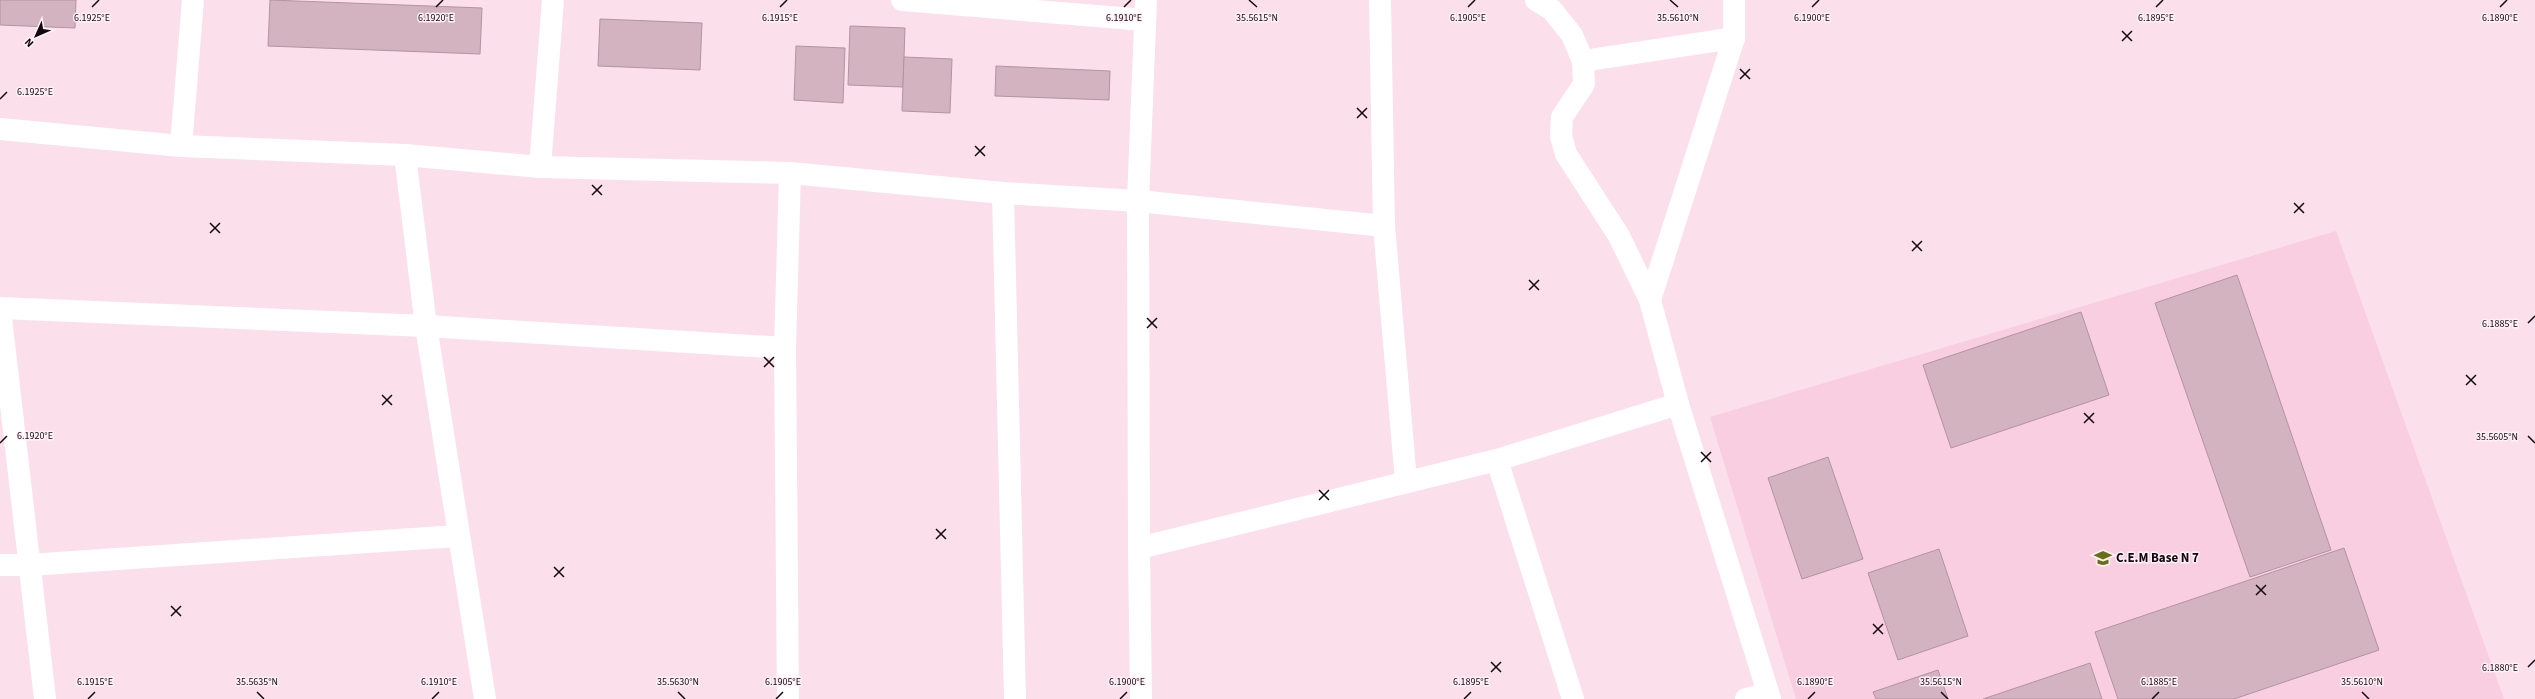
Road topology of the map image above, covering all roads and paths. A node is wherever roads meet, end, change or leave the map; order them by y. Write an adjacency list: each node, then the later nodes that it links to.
1 (193, 0): 11 (street)
2 (553, 0): 13 (street)
3 (902, 0): 7 (street)
4 (1380, 0): 17 (street)
5 (1536, 0): 9 (street)
6 (1734, 0): 8 (street)
7 (1146, 10): 16 (street)
8 (1734, 38): 9 (street); 18 (street)
9 (1583, 61): 18 (street)
10 (0, 129): 11 (street)
11 (181, 146): 12 (street)
12 (405, 155): 13 (street); 20 (street)
13 (540, 167): 14 (street)
14 (790, 173): 15 (street); 21 (street)
15 (1003, 193): 16 (street); 33 (street)
16 (1138, 201): 17 (street); 26 (street)
17 (1384, 226): 24 (street)
18 (1650, 300): 22 (street)
19 (0, 309): 20 (street); 28 (street)
20 (426, 326): 21 (street); 25 (street)
21 (785, 348): 32 (street)
22 (1678, 404): 23 (street); 29 (street)
23 (1497, 460): 24 (street); 35 (street)
24 (1406, 481): 26 (street)
25 (457, 536): 28 (street); 31 (street)
26 (1139, 548): 34 (street)
27 (0, 565): 28 (street)
28 (29, 566): 30 (street)
29 (1769, 696): 36 (street)
30 (45, 699)
31 (485, 699)
32 (788, 699)
33 (1015, 699)
34 (1141, 699)
35 (1573, 699)
36 (1746, 699)

